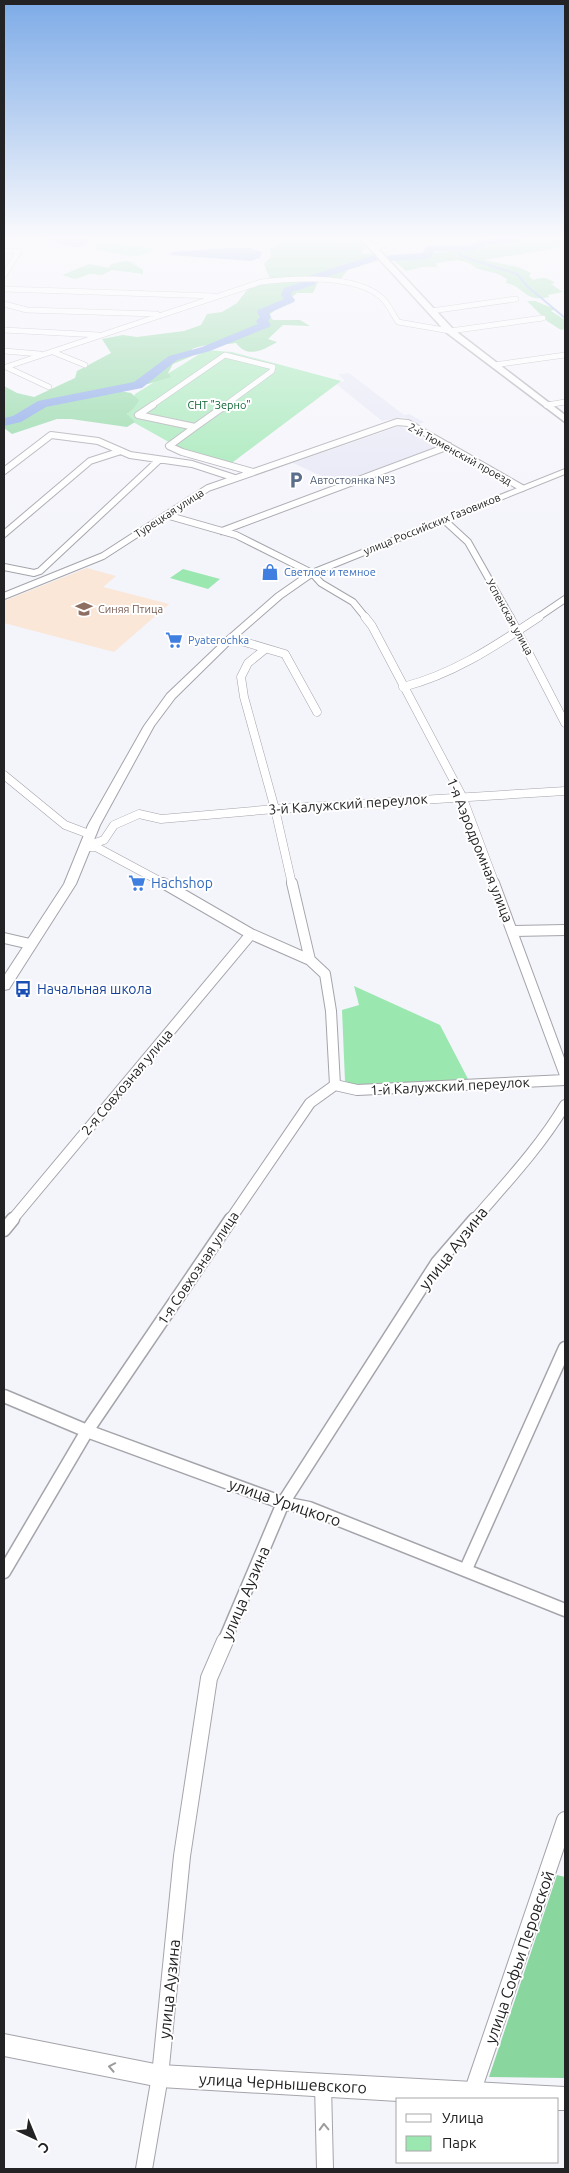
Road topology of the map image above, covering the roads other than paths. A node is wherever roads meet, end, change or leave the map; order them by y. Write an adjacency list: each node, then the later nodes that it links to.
1 (93, 338): 4 (street)
2 (460, 338): 8 (main road)
3 (4, 351): 5 (street)
4 (53, 352): 5 (street); 7 (street)
5 (44, 355): 9 (street)
6 (565, 355): 8 (street)
7 (85, 365)
8 (494, 365): 11 (main road)
9 (49, 387)
10 (565, 402): 11 (street)
11 (547, 405): 12 (main road)
12 (565, 419)
13 (397, 422): 15 (street, 2-й Тюменский проезд); 20 (street, Турецкая улица)
14 (196, 427): 14 (street); 20 (street)
15 (449, 446): 22 (street, 2-й Тюменский проезд); 25 (street)
16 (121, 451): 17 (street); 18 (street); 26 (street)
17 (159, 460): 21 (street); 27 (street)
18 (5, 469)
19 (565, 471): 22 (main road, улица Российских Газовиков)
20 (253, 472): 21 (street, Турецкая улица)
21 (235, 478): 23 (street, Турецкая улица)
22 (522, 488): 24 (main road, улица Российских Газовиков)
23 (166, 515): 25 (street, 1-я Аэродромная улица); 29 (street, Турецкая улица)
24 (444, 520): 28 (main road, улица Российских Газовиков); 31 (street, Успенская улица)
25 (222, 531): 28 (street, 1-я Аэродромная улица)
26 (4, 534)
27 (4, 567)
28 (312, 573): 32 (main road, улица Российских Газовиков); 34 (street, 1-я Аэродромная улица)
29 (4, 596)
30 (565, 599): 31 (street)
31 (518, 632): 34 (street); 36 (street, Успенская улица)
32 (231, 638): 33 (street); 41 (main road, улица Российских Газовиков)
33 (264, 650): 35 (street); 40 (street)
34 (403, 687): 39 (street, 1-я Аэродромная улица)
35 (317, 712)
36 (565, 723)
37 (4, 775): 41 (street)
38 (565, 791): 39 (street, 3-й Калужский переулок)
39 (462, 796): 40 (street, 3-й Калужский переулок); 44 (street, 1-я Аэродромная улица)
40 (275, 809): 42 (street, 3-й Калужский переулок); 48 (street)
41 (89, 834): 42 (main road, улица Российских Газовиков)
42 (84, 847): 45 (street); 47 (main road, улица Российских Газовиков)
43 (565, 930): 44 (street)
44 (514, 931): 50 (street, 1-я Аэродромная улица)
45 (251, 934): 48 (street); 54 (street, 2-я Совхозная улица)
46 (4, 938): 47 (street)
47 (30, 944): 49 (main road, улица Российских Газовиков)
48 (310, 960): 52 (street)
49 (4, 986)
50 (565, 1075)
51 (565, 1080): 52 (street, 1-й Калужский переулок)
52 (335, 1085): 57 (street, 1-я Совхозная улица)
53 (565, 1105): 58 (street, улица Аузина)
54 (4, 1230)
55 (565, 1348): 59 (street)
56 (4, 1396): 57 (street, улица Урицкого)
57 (87, 1431): 58 (street, улица Урицкого); 60 (street, 1-я Совхозная улица)
58 (283, 1503): 59 (street, улица Урицкого); 64 (street, улица Аузина)
59 (466, 1569): 61 (street, улица Урицкого)
60 (4, 1572)
61 (565, 1610)
62 (565, 1820): 66 (street, улица Софьи Перовской)
63 (4, 2046): 64 (main road, улица Чернышевского, one-way to 63)
64 (160, 2076): 65 (main road, улица Чернышевского); 68 (street, улица Аузина)
65 (323, 2085): 66 (main road, улица Чернышевского); 69 (street, one-way to 65)
66 (472, 2093): 67 (main road, улица Чернышевского)
67 (550, 2098)
68 (144, 2169)
69 (325, 2169)

